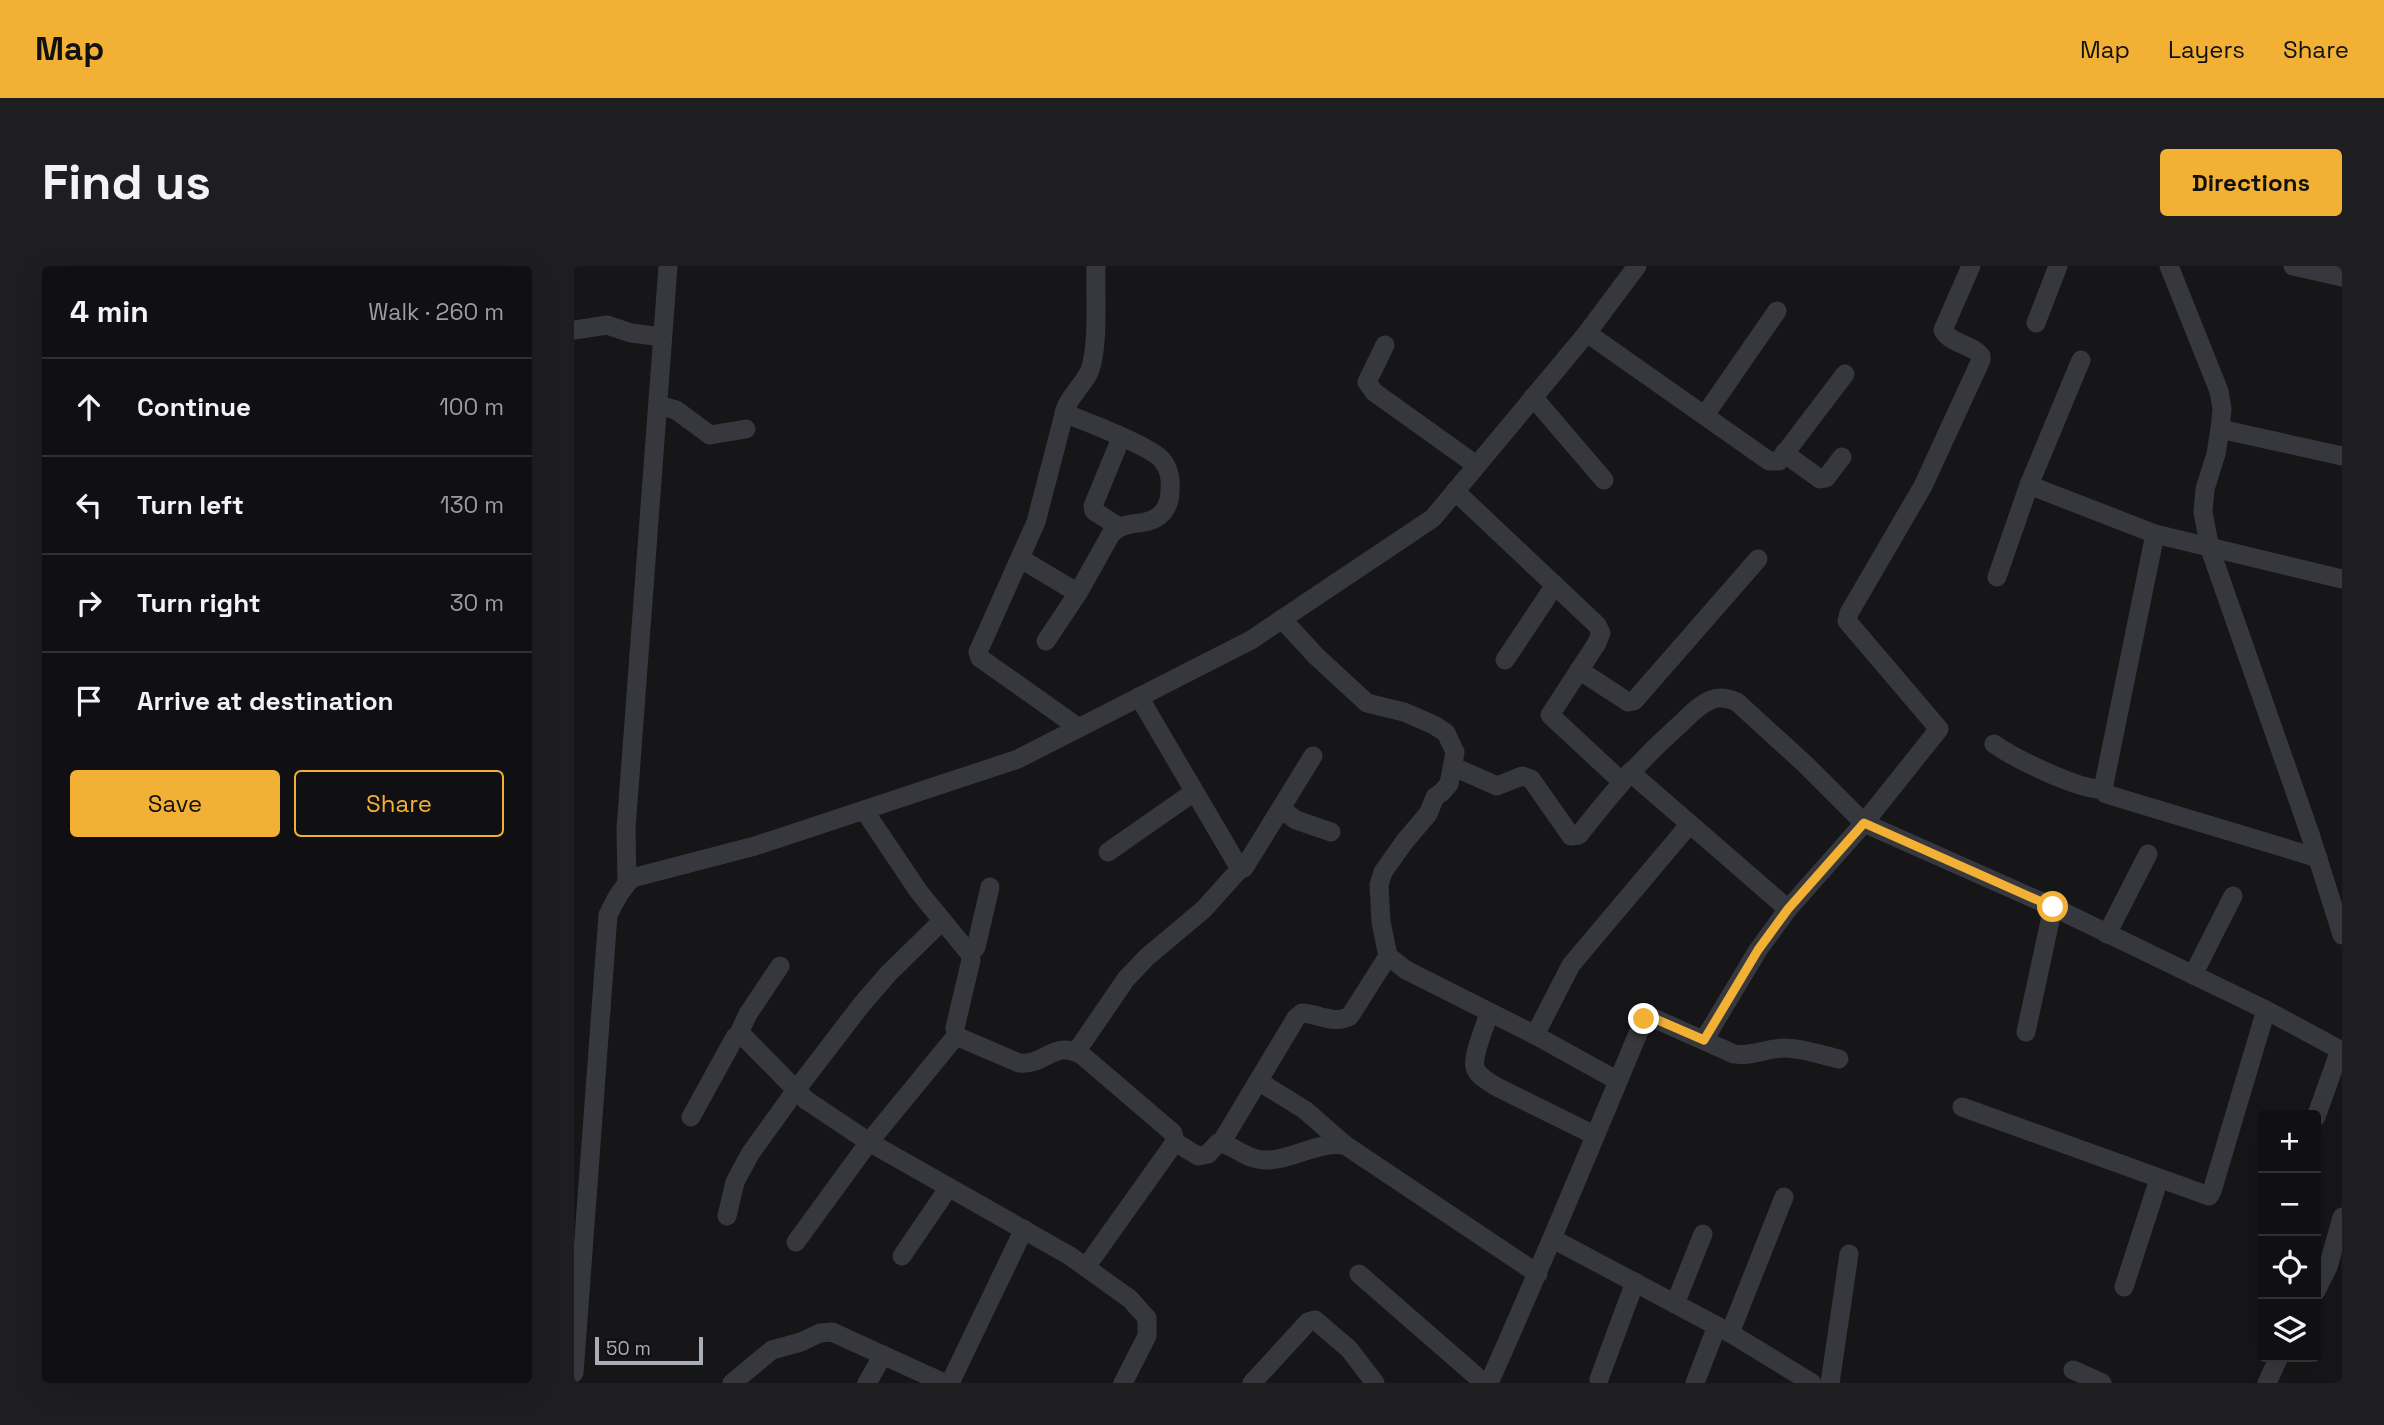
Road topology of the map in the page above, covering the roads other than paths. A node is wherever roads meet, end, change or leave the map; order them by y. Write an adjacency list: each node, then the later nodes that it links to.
1 (668, 266): 13 (street)
2 (1096, 266): 19 (street)
3 (1637, 266): 12 (street)
4 (1970, 266): 54 (street)
5 (2058, 266): 10 (street)
6 (2169, 266): 22 (street)
7 (2293, 266): 8 (street)
8 (2342, 276)
9 (1777, 311): 20 (street)
10 (2036, 323)
11 (574, 330): 13 (street)
12 (1587, 333): 17 (street); 20 (street)
13 (662, 337): 18 (street)
14 (1385, 345): 27 (street)
15 (2081, 360): 29 (street)
16 (1845, 374): 24 (street)
17 (1534, 397): 27 (street); 28 (street)
18 (658, 405): 21 (street); 61 (street)
19 (1064, 413): 23 (street); 34 (street)
20 (1705, 415): 24 (street)
21 (746, 429)
22 (2220, 429): 25 (street); 33 (street)
23 (1121, 438): 31 (street); 31 (street)
24 (1784, 453): 26 (street)
25 (2342, 456)
26 (1842, 457)
27 (1476, 465): 30 (street)
28 (1604, 480)
29 (2029, 485): 32 (street); 36 (street)
30 (1455, 491): 38 (street); 40 (street)
31 (1119, 527): 39 (street)
32 (2155, 534): 33 (street); 50 (street)
33 (2210, 549): 37 (street); 59 (street)
34 (1021, 559): 39 (street); 45 (street)
35 (1758, 559): 43 (street)
36 (1997, 578)
37 (2342, 579)
38 (1555, 585): 42 (street); 43 (street)
39 (1078, 593): 41 (street)
40 (1282, 619): 44 (street); 48 (street)
41 (1046, 641)
42 (1504, 660)
43 (1579, 670): 49 (street)
44 (1139, 697): 45 (street); 51 (street)
45 (1079, 728): 53 (street)
46 (1994, 744): 50 (street)
47 (1313, 756): 52 (street)
48 (1454, 767): 49 (street); 71 (street)
49 (1625, 776): 54 (street); 55 (street)
50 (2103, 789): 59 (street)
51 (1194, 792): 57 (street); 60 (street)
52 (1281, 809): 56 (street); 60 (street)
53 (864, 810): 61 (street); 67 (street)
54 (1864, 823): 65 (street); 66 (street)
55 (1689, 825): 66 (street); 78 (street)
56 (1331, 832)
57 (1108, 852)
58 (2148, 854): 68 (street)
59 (2318, 858): 63 (street)
60 (1240, 869): 82 (street)
61 (626, 883): 117 (street)
62 (990, 887): 70 (street)
63 (2335, 891): 69 (street)
64 (2233, 896): 73 (street)
65 (2053, 907): 68 (street); 76 (street)
66 (1788, 909): 80 (street)
67 (941, 922): 70 (street); 86 (street)
68 (2107, 934): 73 (street)
69 (2342, 935)
70 (970, 954): 79 (street)
71 (1388, 956): 75 (street); 84 (street)
72 (780, 966): 77 (street)
73 (2193, 975): 74 (street)
74 (2266, 1010): 81 (street); 95 (street)
75 (1489, 1013): 78 (street); 90 (street)
76 (2026, 1032)
77 (738, 1035): 86 (street); 89 (street)
78 (1535, 1035): 85 (street)
79 (956, 1036): 82 (street); 91 (street)
80 (1704, 1040): 83 (street); 85 (street)
81 (2341, 1050): 88 (street)
82 (1076, 1052): 92 (street)
83 (1839, 1059)
84 (1258, 1081): 93 (street); 94 (street)
85 (1618, 1081): 90 (street)
86 (796, 1090): 91 (street); 98 (street)
87 (1962, 1107): 95 (street)
88 (2319, 1110)
89 (691, 1117)
90 (1594, 1135): 102 (street)
91 (869, 1142): 96 (street); 103 (street)
92 (1175, 1142): 93 (street); 106 (street)
93 (1221, 1143): 94 (street)
94 (1345, 1145): 108 (street)
95 (2159, 1179): 111 (street)
96 (949, 1187): 100 (street); 105 (street)
97 (1784, 1198): 113 (street)
98 (727, 1216)
99 (2341, 1228): 109 (street)
100 (1024, 1229): 106 (street); 123 (street)
101 (1703, 1234): 112 (street)
102 (1553, 1239): 108 (street); 110 (street)
103 (796, 1242)
104 (1849, 1254): 130 (street)
105 (902, 1256)
106 (1086, 1266): 124 (street)
107 (1359, 1274): 127 (street)
108 (1538, 1274): 127 (street)
109 (2321, 1281)
110 (1635, 1282): 112 (street); 119 (street)
111 (2124, 1287)
112 (1675, 1304): 113 (street)
113 (1724, 1329): 128 (street); 129 (street)
114 (883, 1355): 118 (street); 120 (street); 121 (street)
115 (2278, 1362): 132 (street)
116 (2073, 1370): 131 (street)
117 (574, 1373)
118 (918, 1378): 122 (street)
119 (1599, 1379)
120 (732, 1383)
121 (867, 1383)
122 (944, 1383)
123 (950, 1383)
124 (1123, 1383)
125 (1252, 1383): 126 (street)
126 (1375, 1383)
127 (1487, 1383)
128 (1695, 1383)
129 (1812, 1383)
130 (1830, 1383)
131 (2102, 1383)
132 (2267, 1383)

